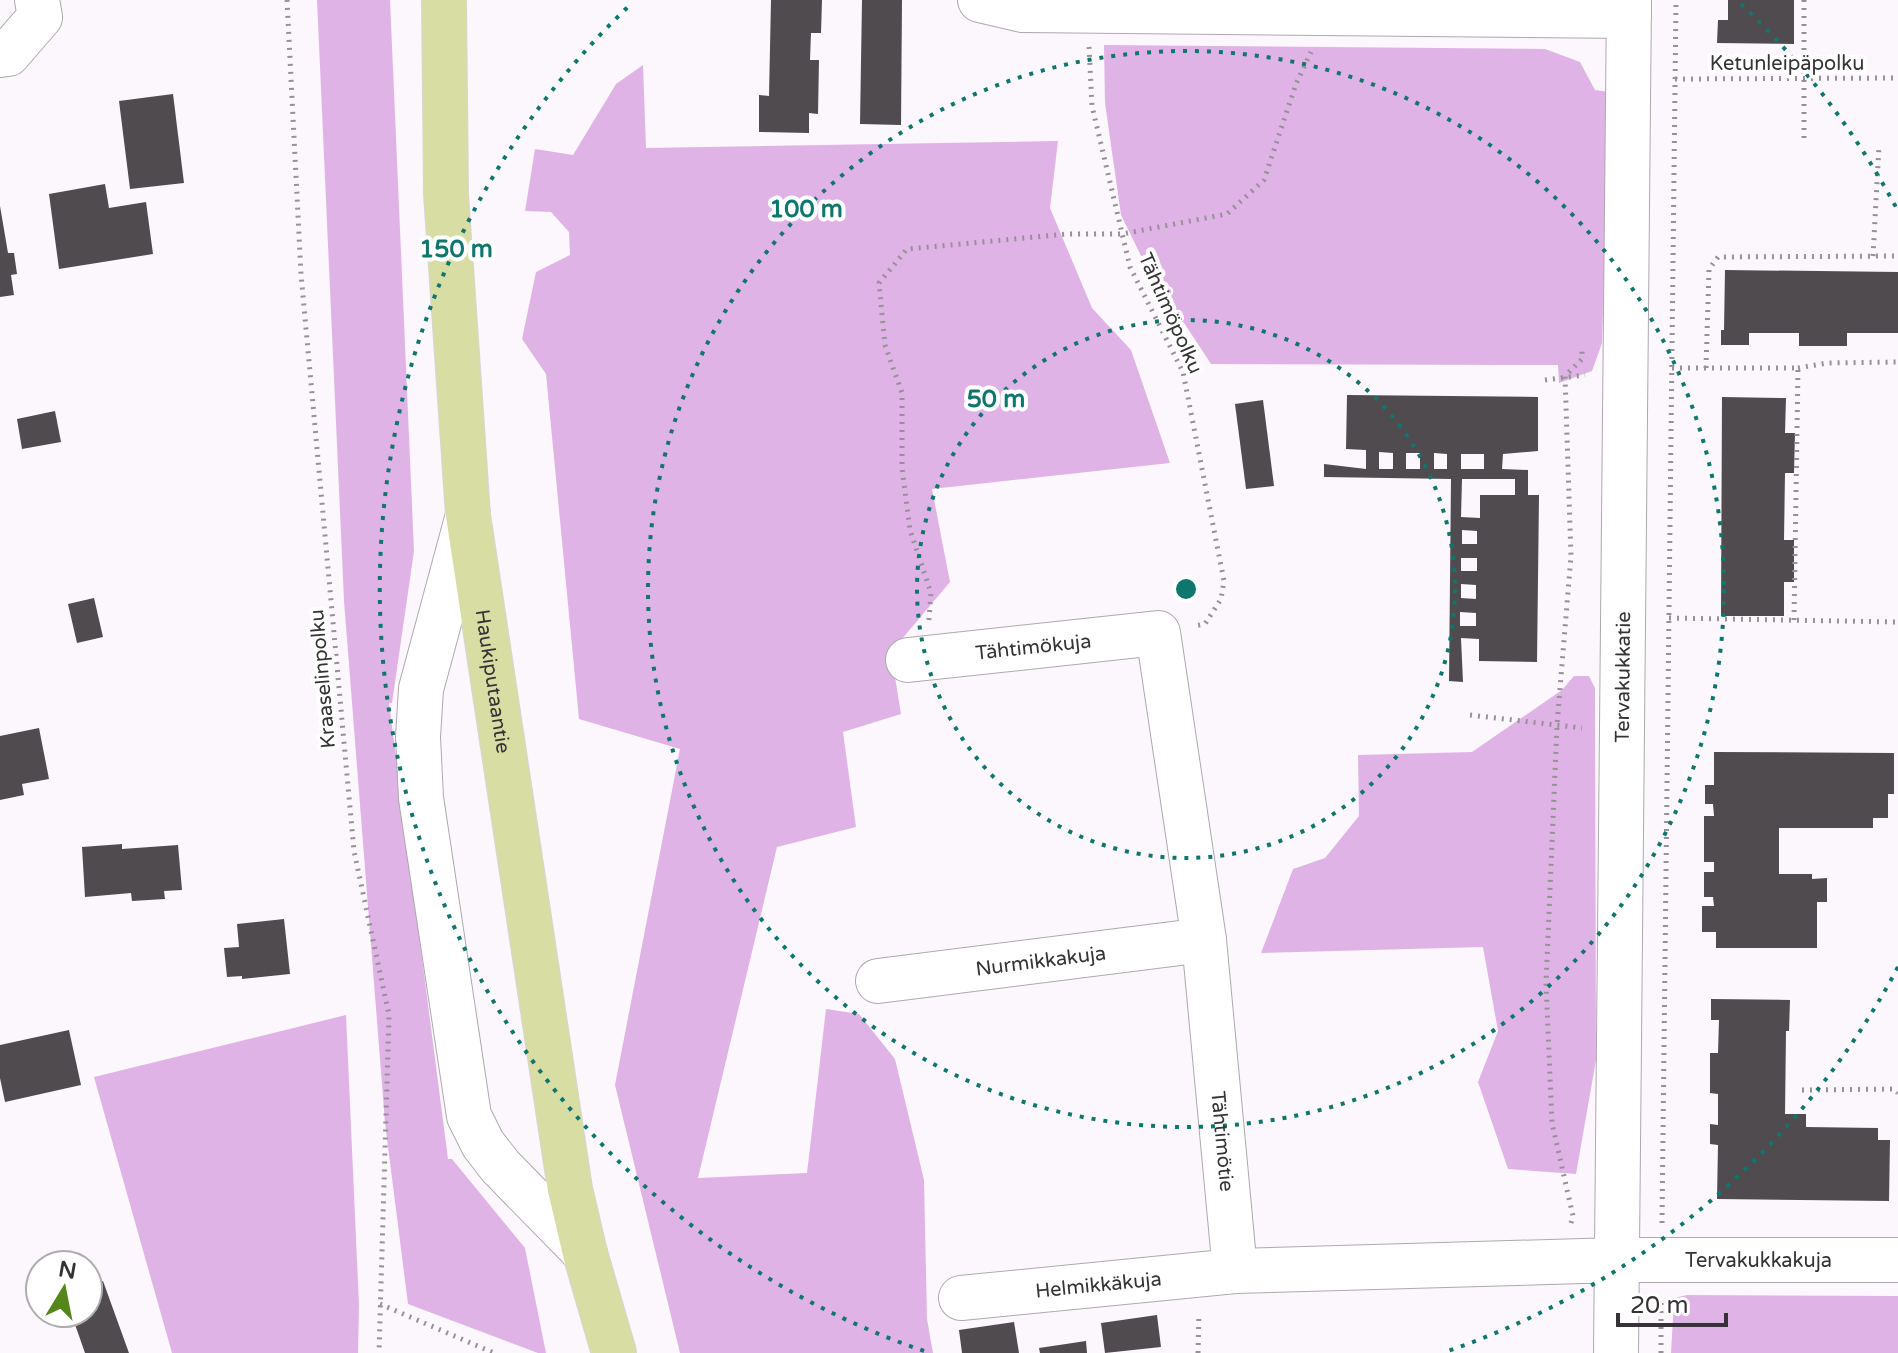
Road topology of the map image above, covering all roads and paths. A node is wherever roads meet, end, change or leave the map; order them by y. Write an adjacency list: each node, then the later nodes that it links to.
1 (37, 0): 10 (street)
2 (287, 0): 44 (path, Kraaselinpolku)
3 (444, 0): 24 (main road, Haukiputaantie)
4 (980, 0): 7 (street)
5 (1676, 0): 12 (path)
6 (1804, 0): 13 (path)
7 (1117, 7): 9 (street); 16 (path, Tähtimöpolku)
8 (1629, 8): 9 (street); 32 (street, Tervakukkatie)
9 (1310, 20): 16 (path)
10 (0, 55)
11 (1898, 78): 13 (path, Ketunleipäpolku)
12 (1676, 79): 13 (path, Ketunleipäpolku); 21 (path)
13 (1804, 79): 14 (path)
14 (1804, 144)
15 (1879, 146): 17 (path)
16 (1122, 234): 28 (path, Tähtimöpolku); 29 (path)
17 (1873, 256): 18 (path); 22 (path)
18 (1898, 256)
19 (1582, 343): 31 (path)
20 (1898, 362): 23 (path)
21 (1672, 368): 22 (path); 25 (path)
22 (1706, 368): 23 (path)
23 (1798, 368): 26 (path)
24 (468, 515): 37 (main road, Haukiputaantie); 37 (street)
25 (1669, 618): 26 (path); 39 (path)
26 (1794, 620): 27 (path)
27 (1898, 622)
28 (1158, 633): 29 (street, Tähtimökuja); 33 (street, Tähtimötie)
29 (908, 660)
30 (1470, 715): 31 (path)
31 (1557, 725): 32 (path); 41 (path)
32 (1623, 732): 38 (street, Tervakukkatie)
33 (1204, 940): 34 (street, Nurmikkakuja); 42 (street, Tähtimötie)
34 (878, 981)
35 (1802, 1090): 36 (path)
36 (1898, 1093)
37 (585, 1253): 47 (main road, Haukiputaantie)
38 (1617, 1260): 39 (street, Tervakukkakuja); 41 (street); 48 (street, Tervakukkatie)
39 (1661, 1260): 40 (street, Tervakukkakuja); 49 (path)
40 (1898, 1260)
41 (1562, 1261): 42 (street)
42 (1235, 1271): 43 (street, Helmikkäkuja)
43 (961, 1298)
44 (380, 1304): 45 (path, Kraaselinpolku); 46 (path)
45 (379, 1353)
46 (494, 1353)
47 (614, 1353)
48 (1616, 1353)
49 (1661, 1353)

